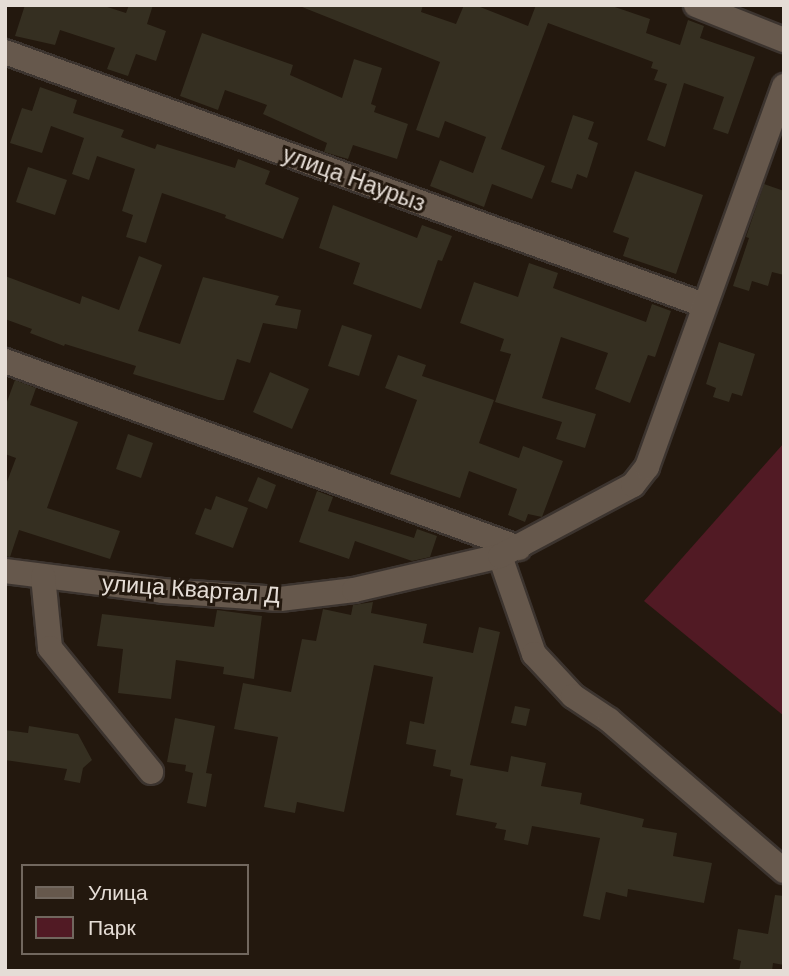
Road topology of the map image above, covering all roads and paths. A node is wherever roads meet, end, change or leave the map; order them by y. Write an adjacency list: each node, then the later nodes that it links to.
1 (696, 5): 2 (street)
2 (734, 12): 3 (street)
3 (784, 40)
4 (5, 52): 6 (street, улица Наурыз)
5 (784, 86): 6 (street, улица Квартал Д)
6 (704, 306): 8 (street, улица Квартал Д)
7 (5, 361): 8 (street)
8 (510, 552): 10 (street, улица Квартал Д); 12 (street)
9 (5, 571): 10 (street, улица Квартал Д)
10 (43, 576): 11 (street)
11 (151, 772)
12 (784, 871)

